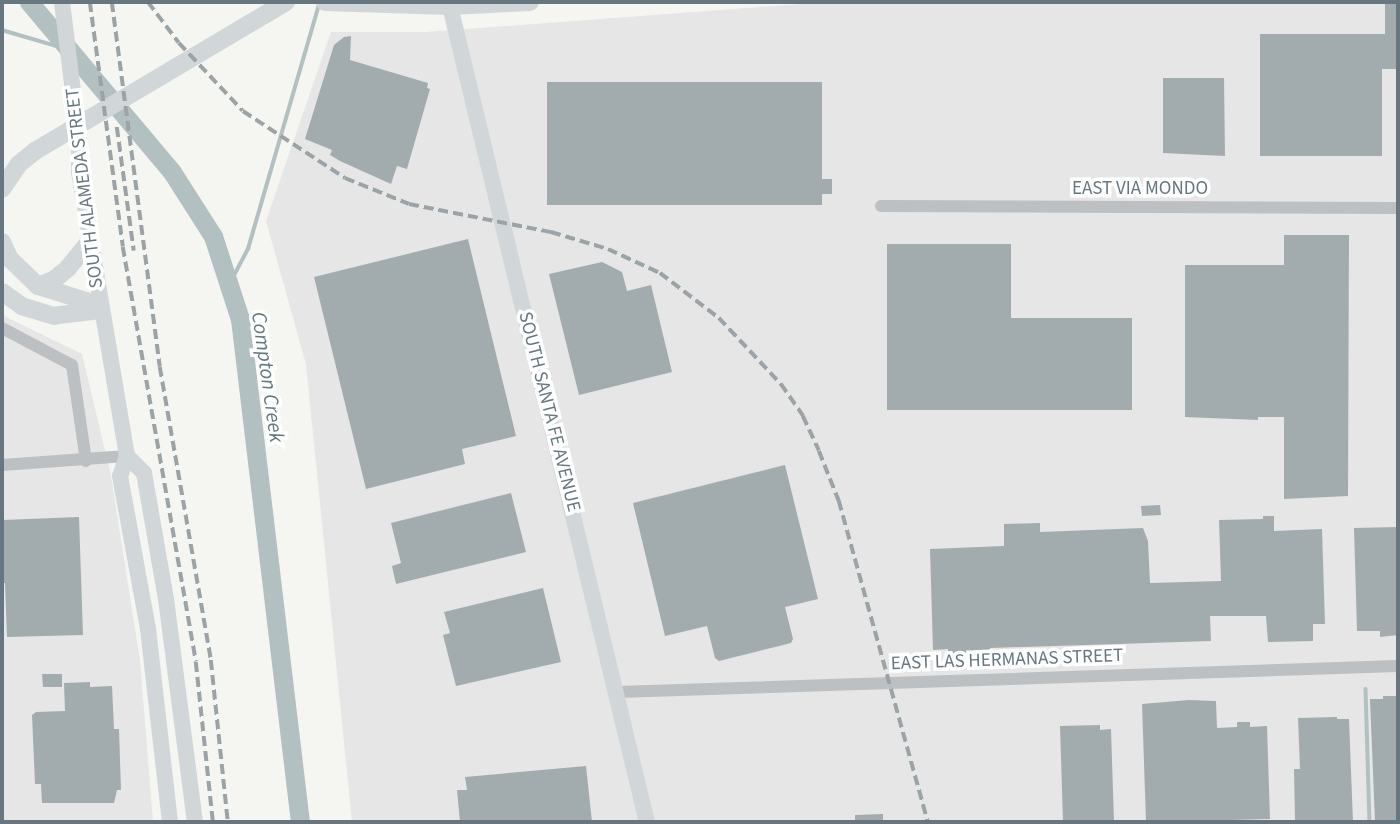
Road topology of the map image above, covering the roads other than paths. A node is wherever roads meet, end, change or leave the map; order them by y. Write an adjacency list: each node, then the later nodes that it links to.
1 (62, 2): 10 (main road, SOUTH ALAMEDA STREET)
2 (286, 2): 6 (highway)
3 (325, 2): 5 (highway)
4 (530, 2): 5 (highway)
5 (449, 4): 19 (main road, SOUTH SANTA FE AVENUE)
6 (2, 189)
7 (881, 206): 8 (street, EAST VIA MONDO)
8 (1398, 208)
9 (2, 242): 11 (highway)
10 (89, 242): 11 (highway); 13 (main road, SOUTH ALAMEDA STREET)
11 (38, 286): 13 (highway)
12 (2, 292): 13 (highway)
13 (99, 305): 15 (main road, SOUTH ALAMEDA STREET)
14 (2, 328): 16 (street)
15 (127, 456): 16 (street); 20 (main road, SOUTH ALAMEDA STREET); 21 (main road, SOUTH ALAMEDA STREET)
16 (86, 461): 17 (street)
17 (2, 465)
18 (1398, 666): 19 (street, EAST LAS HERMANAS STREET)
19 (618, 692): 22 (main road, SOUTH SANTA FE AVENUE)
20 (170, 822)
21 (195, 822)
22 (647, 822)

